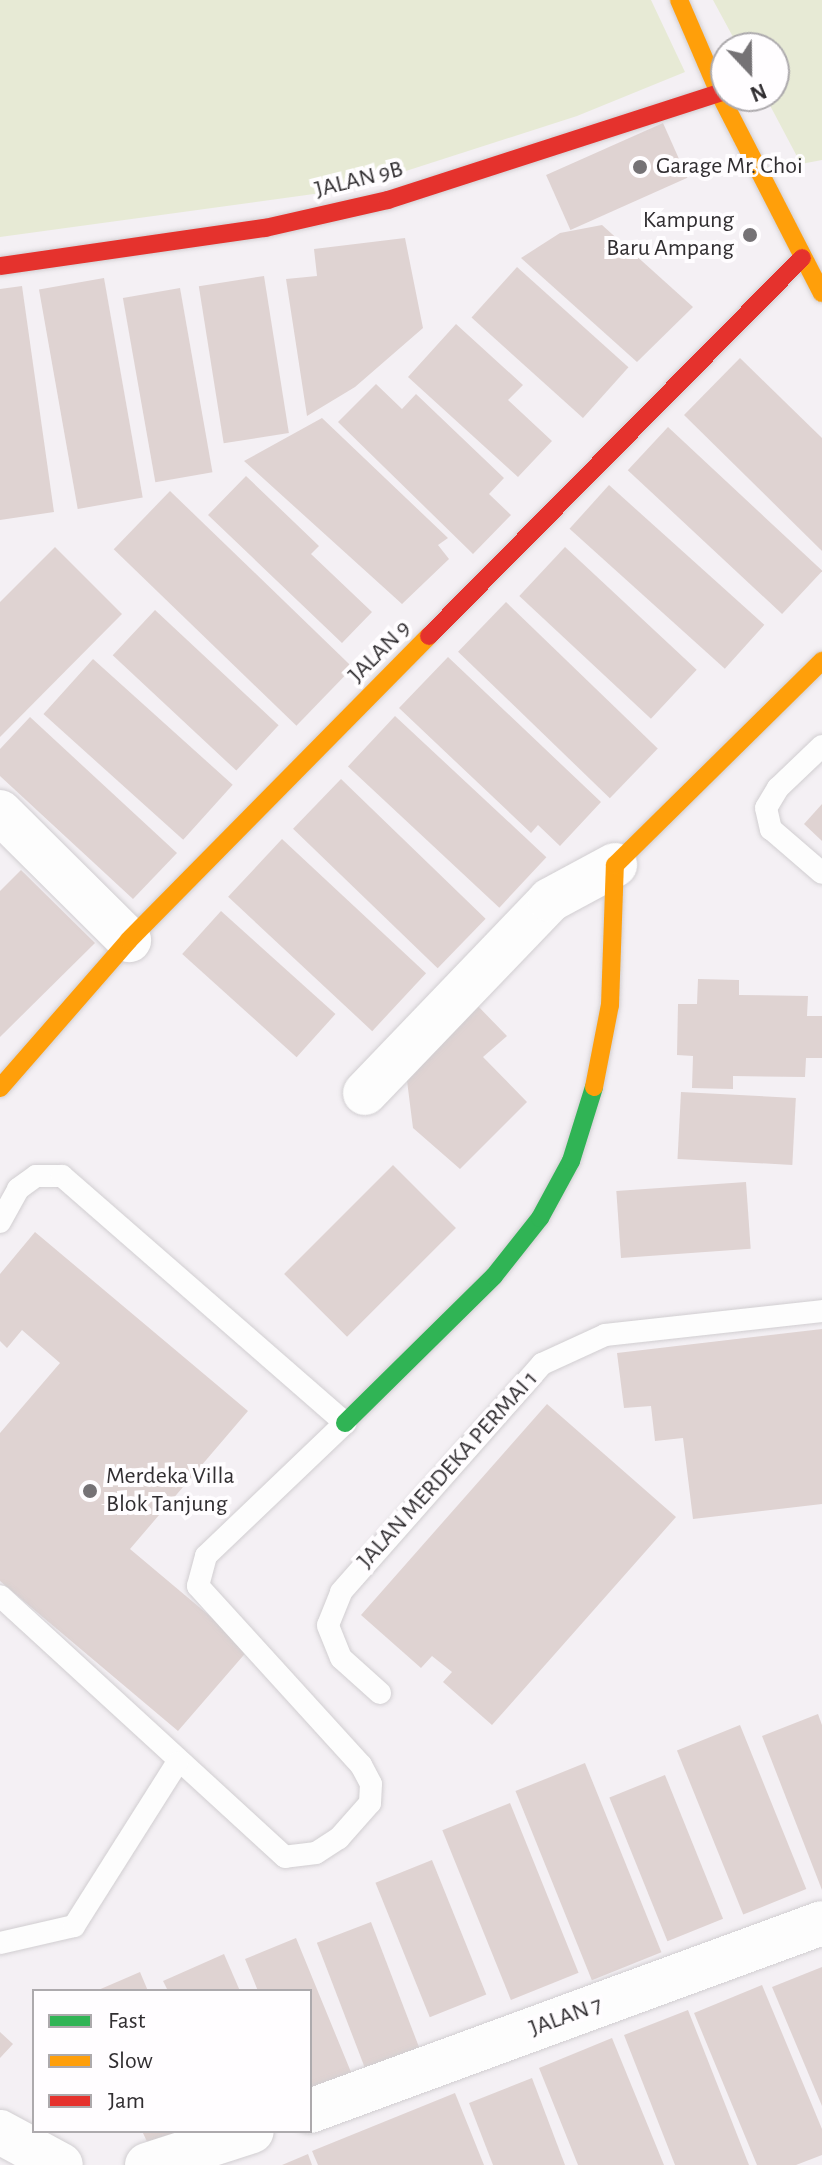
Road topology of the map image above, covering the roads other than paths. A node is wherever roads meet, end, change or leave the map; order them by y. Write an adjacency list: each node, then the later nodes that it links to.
1 (679, 0): 2 (street)
2 (710, 72)
3 (710, 96): 6 (street, JALAN 9B)
4 (729, 112): 5 (street)
5 (802, 258): 7 (street); 13 (street, JALAN 9)
6 (0, 266)
7 (822, 293)
8 (822, 661): 11 (street)
9 (822, 746): 12 (lane)
10 (0, 812): 13 (street)
11 (615, 865): 15 (street); 18 (street)
12 (822, 873)
13 (129, 940): 14 (street, JALAN 9)
14 (0, 1088)
15 (365, 1093)
16 (0, 1222): 18 (lane)
17 (822, 1311): 20 (lane, JALAN MERDEKA PERMAI 1)
18 (345, 1423): 21 (lane)
19 (0, 1596): 21 (lane)
20 (380, 1693)
21 (177, 1763): 23 (lane)
22 (822, 1923): 24 (street, JALAN 7)
23 (0, 1943)
24 (312, 2110)
25 (0, 2132): 27 (street)
26 (246, 2133): 28 (street)
27 (61, 2165)
28 (147, 2165)

